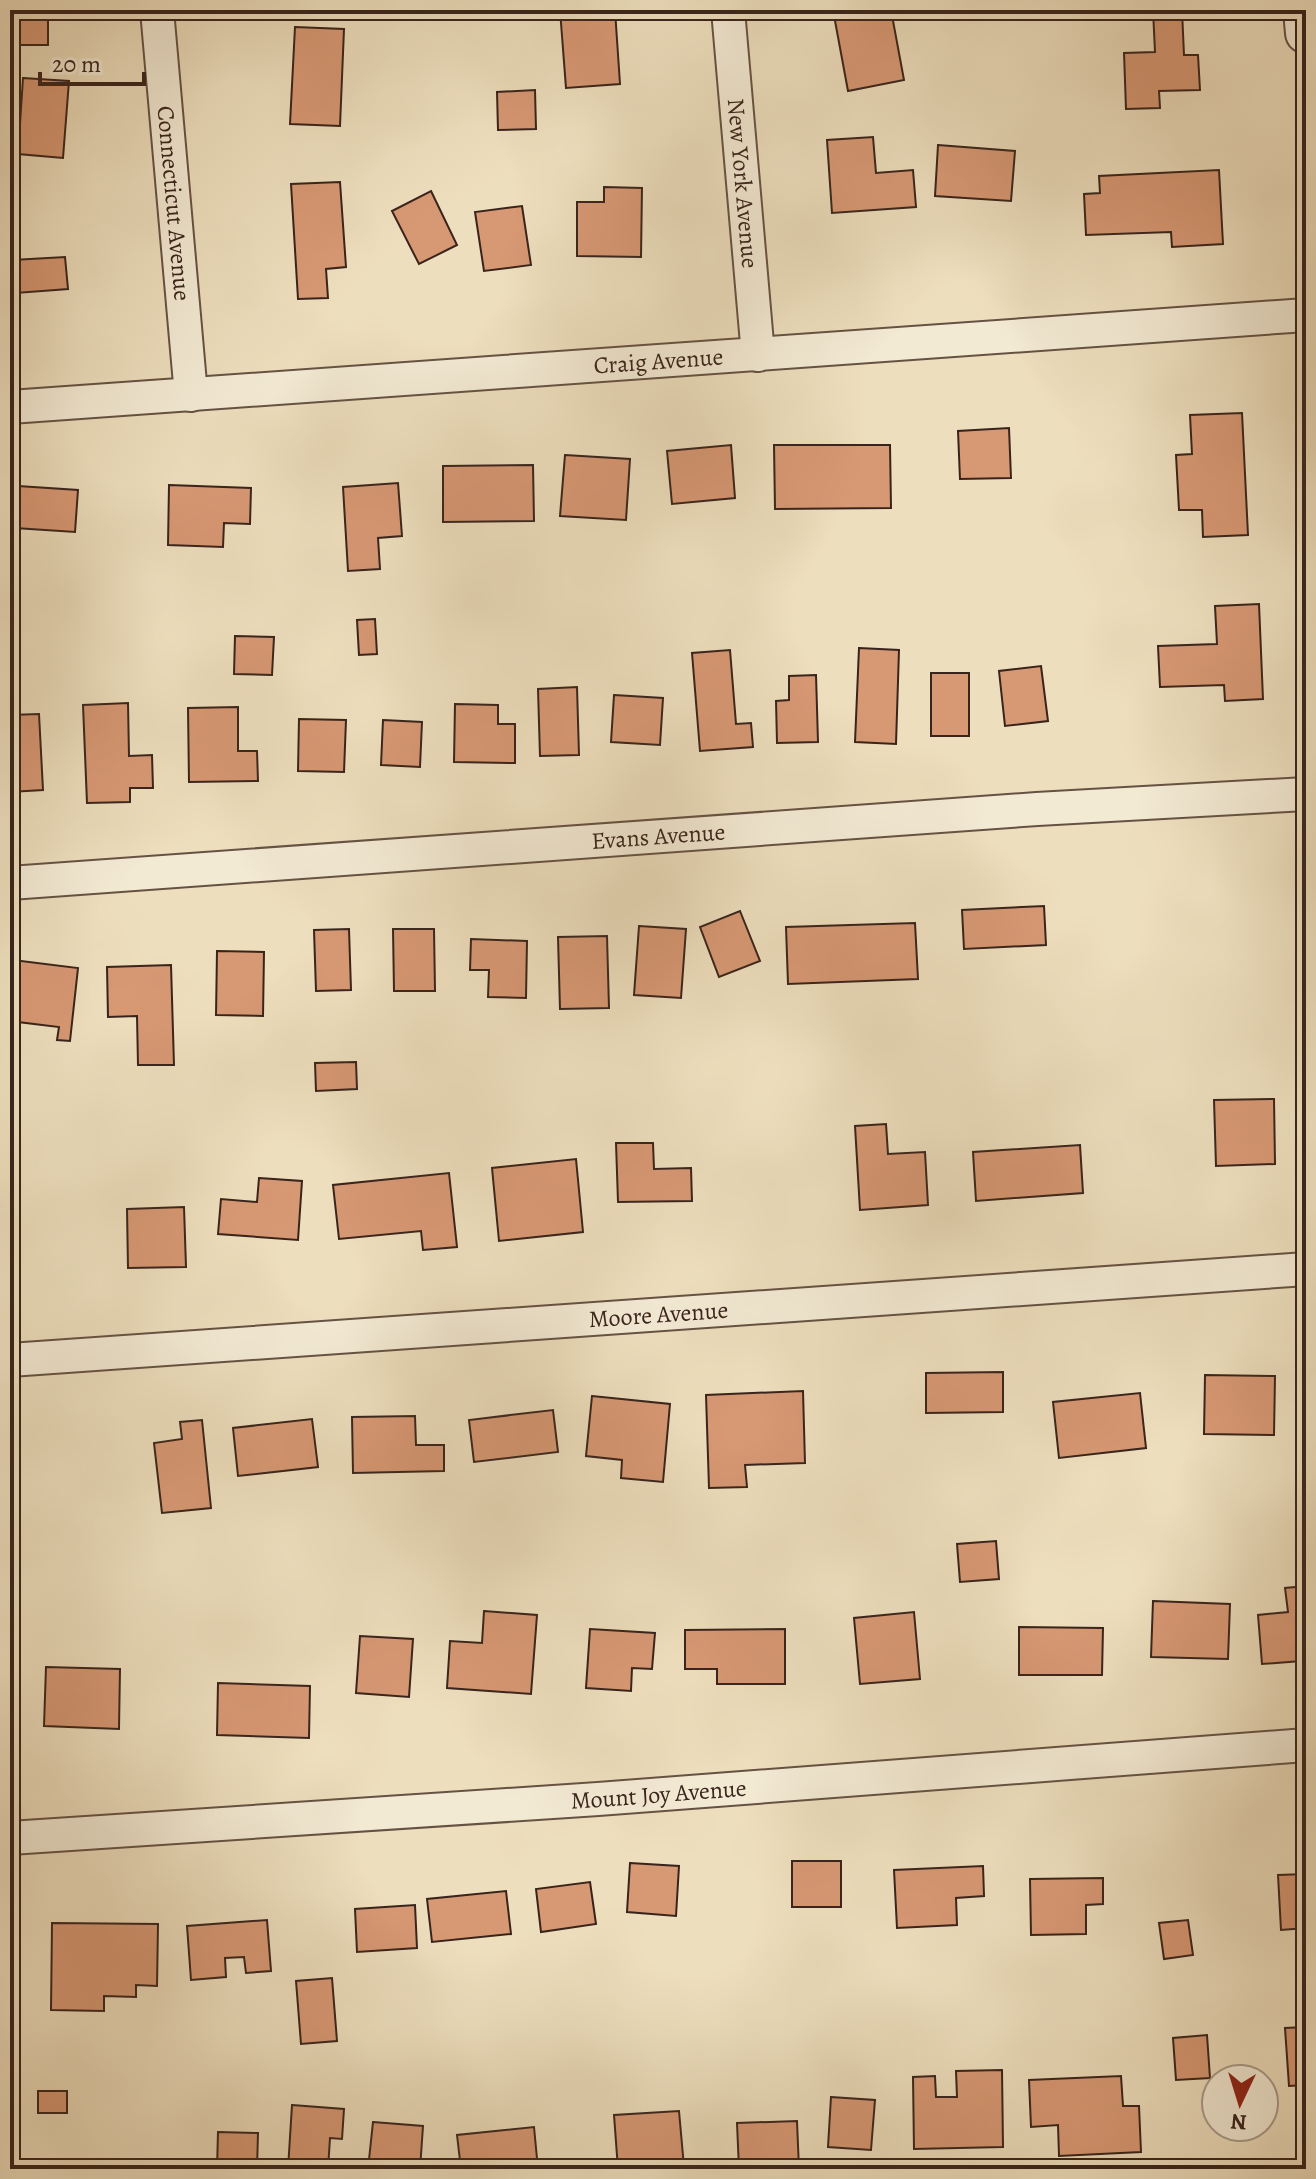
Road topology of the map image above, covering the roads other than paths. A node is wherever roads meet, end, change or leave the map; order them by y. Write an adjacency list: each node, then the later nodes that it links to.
1 (157, 10): 7 (street, Connecticut Avenue)
2 (728, 10): 6 (street, New York Avenue)
3 (1304, 10): 4 (street)
4 (1306, 33)
5 (1306, 315): 6 (street, Craig Avenue)
6 (758, 355): 7 (street, Craig Avenue)
7 (191, 395): 8 (street, Craig Avenue)
8 (10, 407)
9 (1306, 794): 10 (street, Evans Avenue)
10 (10, 883)
11 (1306, 1269): 12 (street, Moore Avenue)
12 (10, 1360)
13 (1306, 1745): 14 (street, Mount Joy Avenue)
14 (10, 1838)

